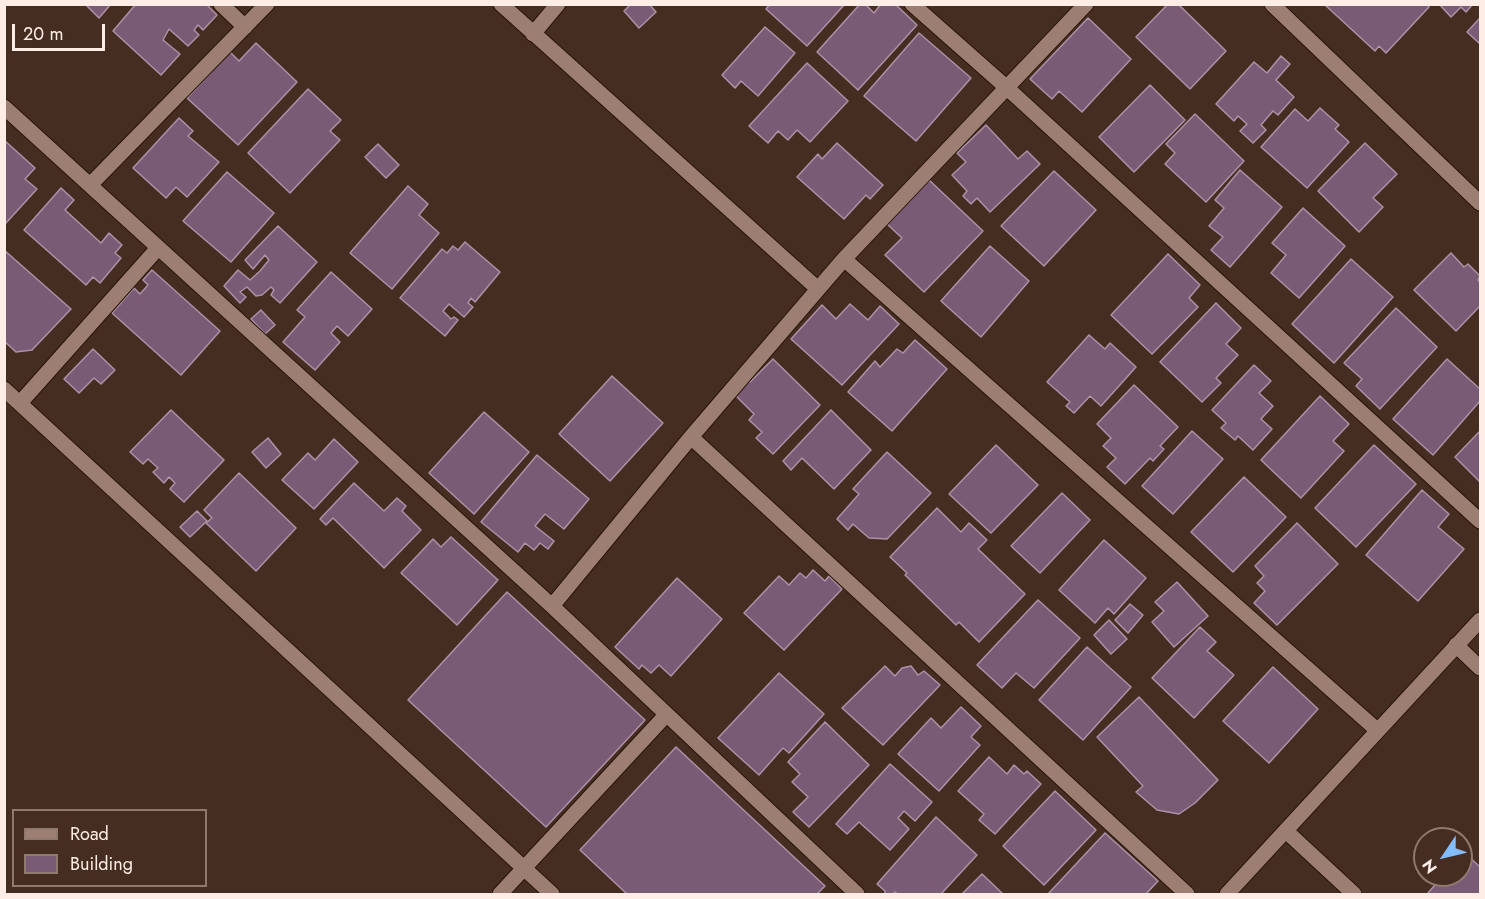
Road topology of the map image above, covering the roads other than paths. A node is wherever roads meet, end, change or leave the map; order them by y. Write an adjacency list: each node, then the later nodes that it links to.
1 (221, 4): 8 (street)
2 (267, 4): 8 (street)
3 (501, 4): 9 (street)
4 (558, 4): 9 (street)
5 (912, 4): 10 (street)
6 (1086, 4): 10 (street)
7 (1272, 4): 13 (street)
8 (245, 27): 12 (street)
9 (533, 33): 16 (street)
10 (1006, 87): 15 (street); 20 (street)
11 (4, 107): 12 (street)
12 (90, 185): 14 (street)
13 (1480, 203)
14 (158, 248): 18 (street); 21 (street)
15 (844, 259): 16 (street); 26 (street)
16 (818, 289): 19 (street)
17 (4, 389): 18 (street)
18 (20, 403): 28 (street)
19 (692, 437): 21 (street); 32 (street)
20 (1480, 521)
21 (552, 606): 25 (street)
22 (1480, 620): 23 (street)
23 (1456, 645): 24 (street); 26 (street)
24 (1480, 668)
25 (666, 715): 28 (street); 31 (street)
26 (1377, 730): 27 (street)
27 (1286, 831): 33 (street); 34 (street)
28 (525, 869): 29 (street); 30 (street)
29 (500, 894)
30 (552, 894)
31 (857, 894)
32 (1186, 894)
33 (1227, 894)
34 (1354, 894)

